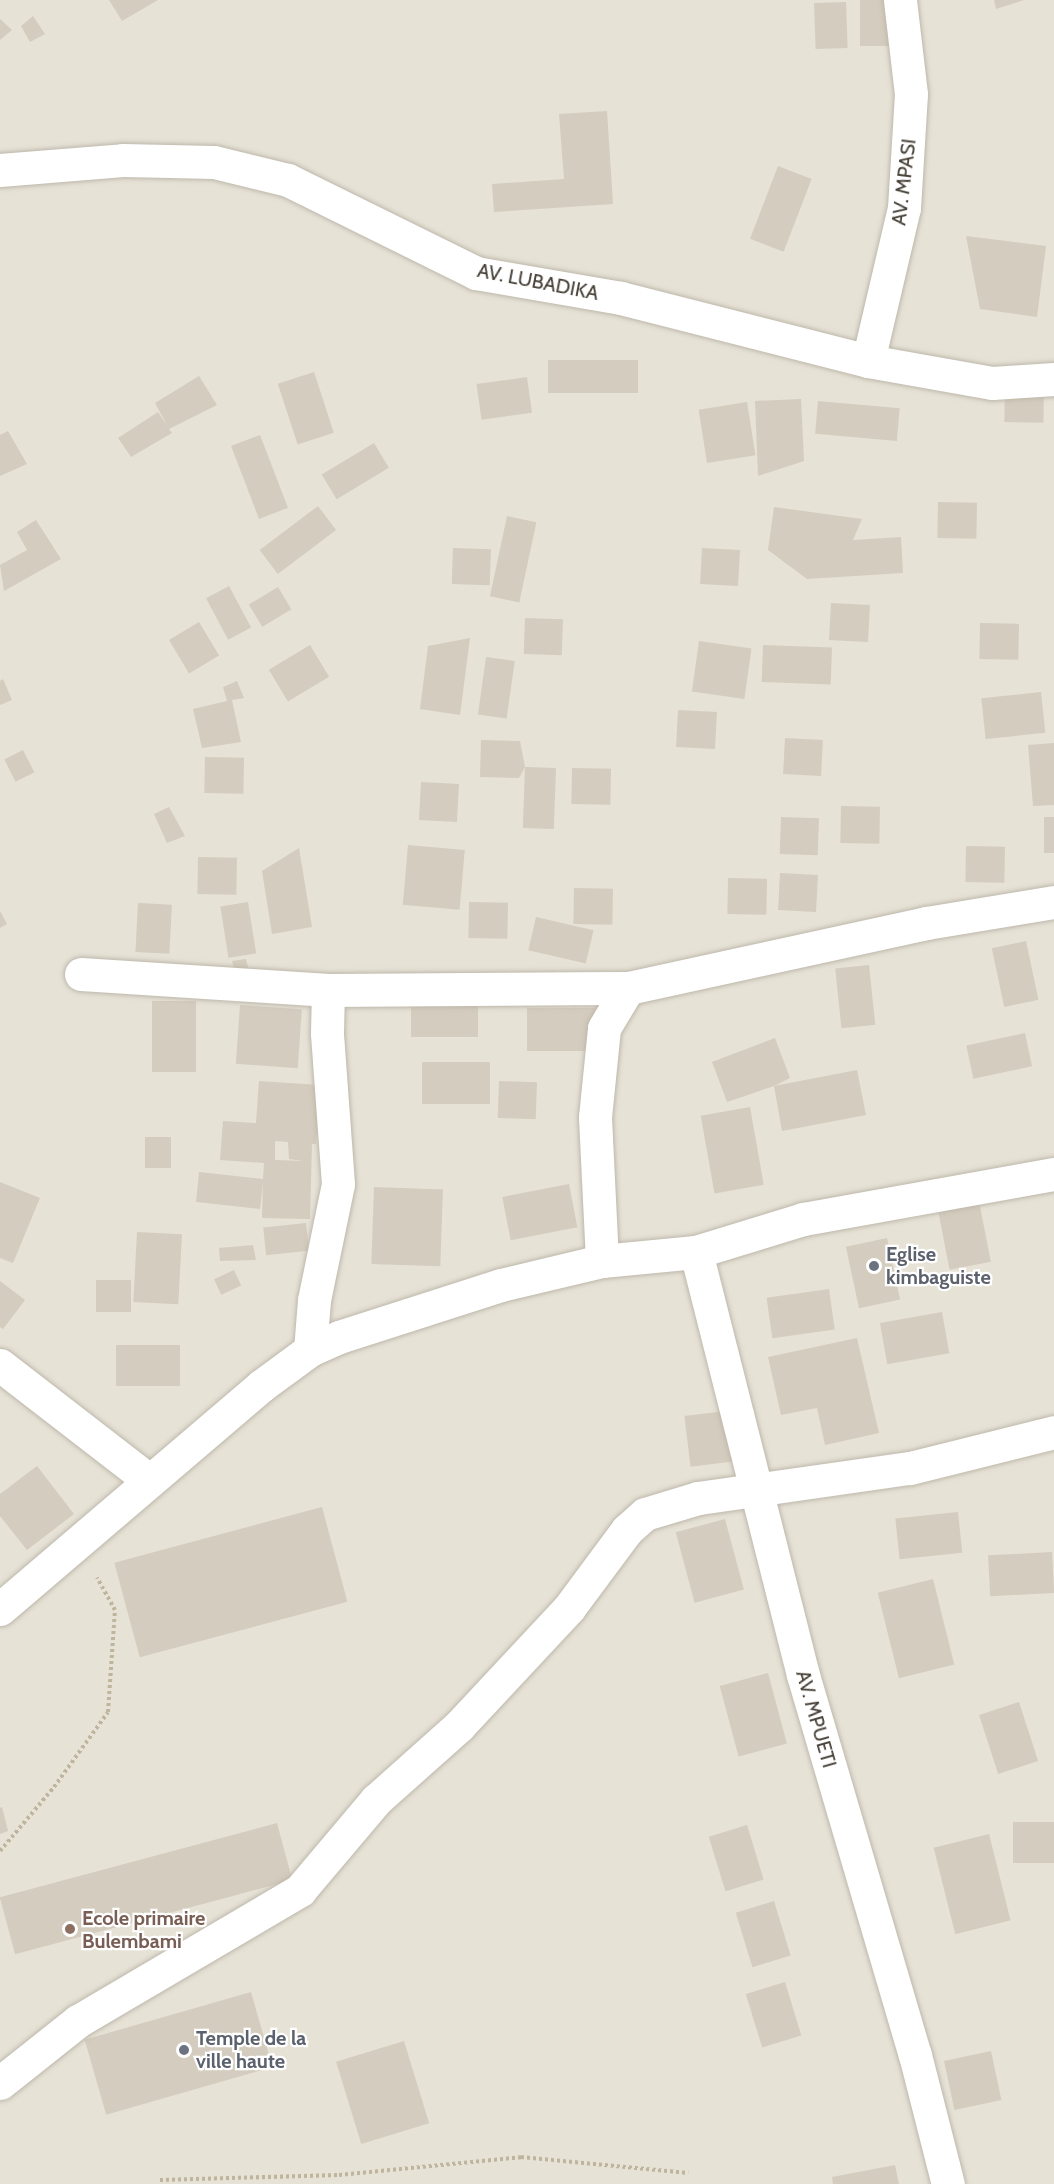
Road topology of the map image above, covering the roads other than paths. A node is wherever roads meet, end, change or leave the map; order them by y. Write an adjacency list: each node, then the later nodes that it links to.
1 (900, 0): 3 (street, AV. MPASI)
2 (0, 170): 3 (street, AV. LUBADIKA)
3 (868, 361): 4 (street, AV. LUBADIKA)
4 (1054, 379)
5 (1054, 902): 7 (street)
6 (81, 974): 8 (street)
7 (628, 988): 8 (street); 11 (street)
8 (328, 990): 12 (street)
9 (1054, 1174): 10 (street)
10 (696, 1252): 11 (street); 16 (street, AV. MPUETI)
11 (602, 1261): 12 (street)
12 (310, 1350): 15 (street)
13 (0, 1365): 15 (street)
14 (1054, 1432): 16 (street)
15 (149, 1480): 17 (street)
16 (756, 1490): 18 (street); 19 (street, AV. MPUETI)
17 (0, 1610)
18 (0, 2083)
19 (948, 2184)

